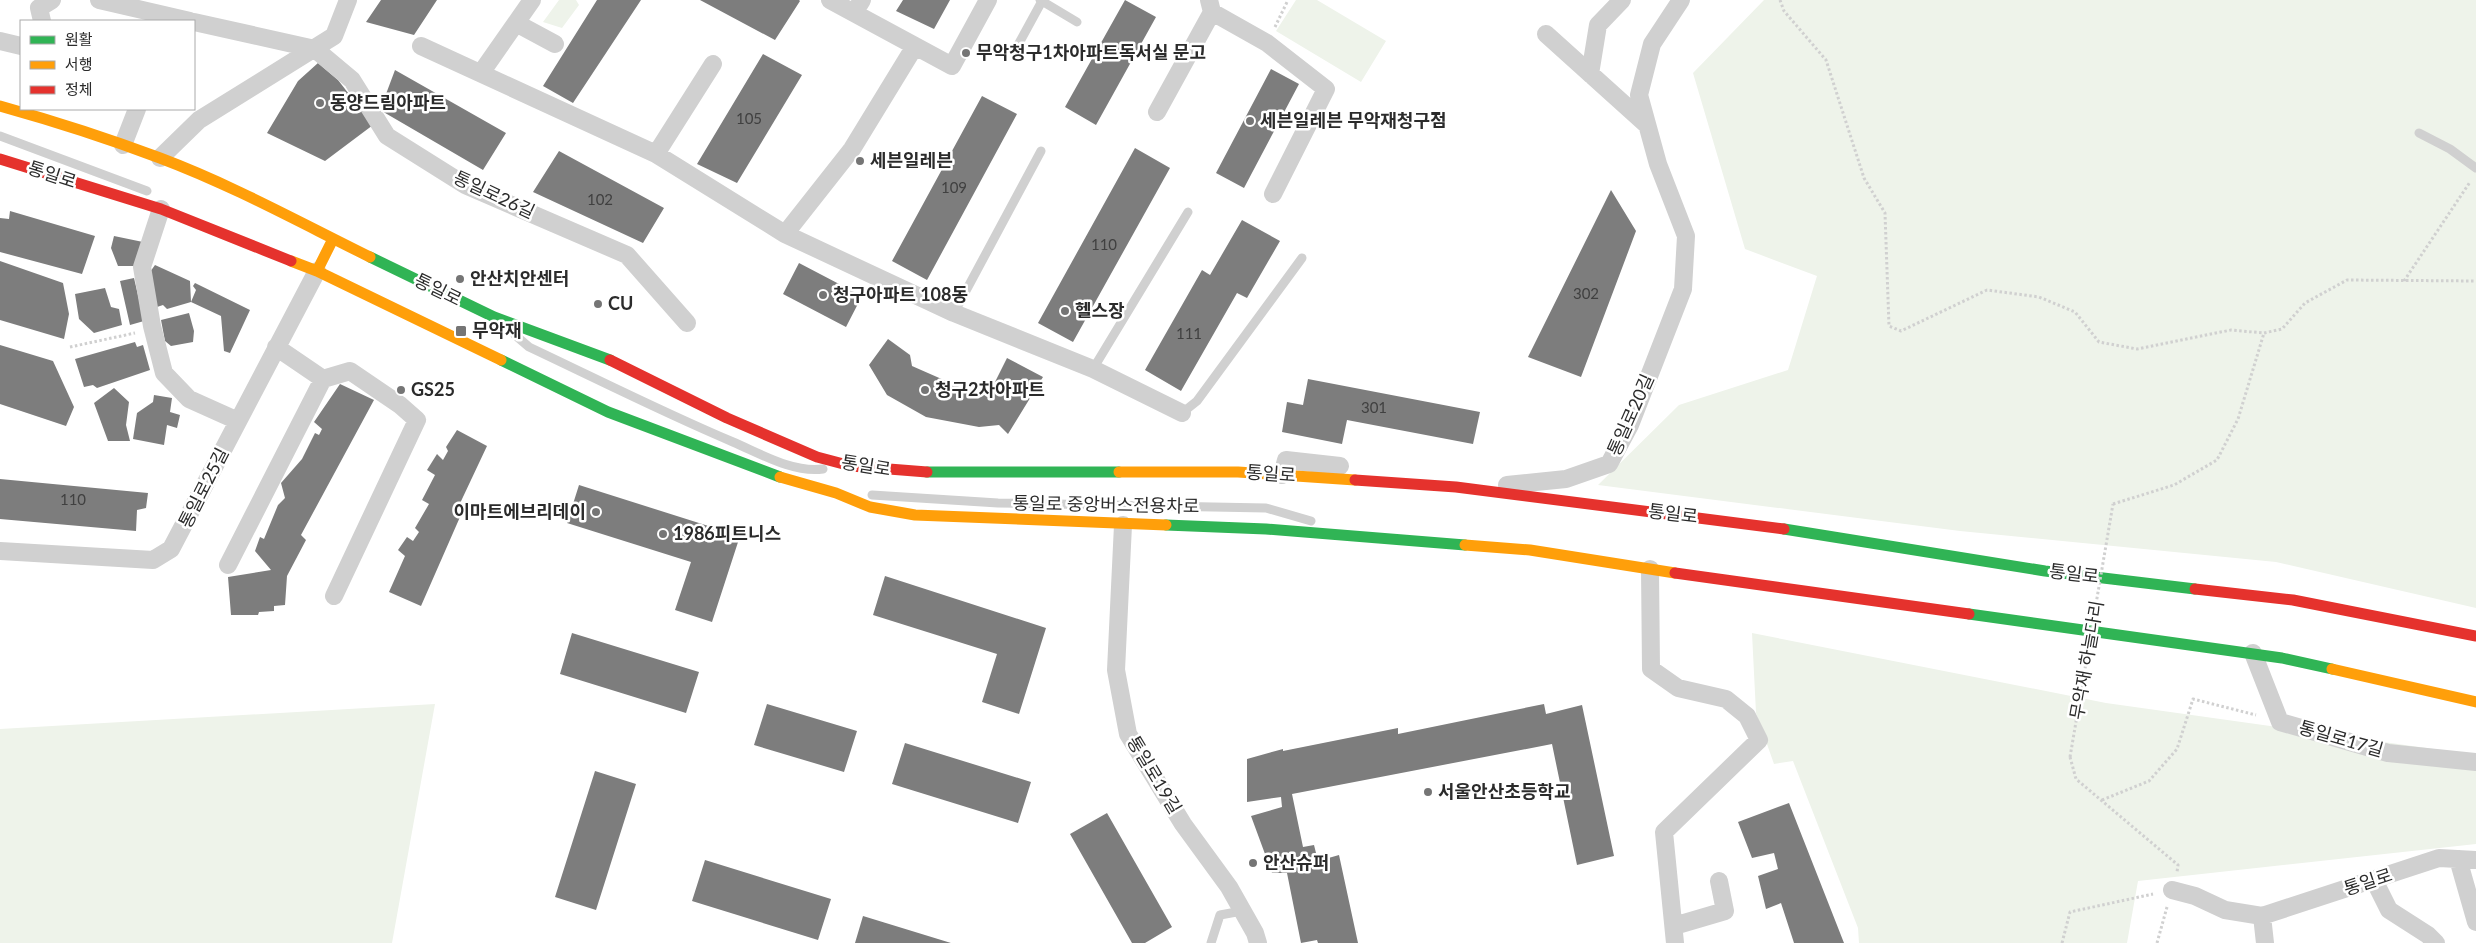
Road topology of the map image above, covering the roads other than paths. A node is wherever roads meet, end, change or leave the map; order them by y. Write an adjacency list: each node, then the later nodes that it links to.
1 (52, 0): 12 (street)
2 (98, 0): 13 (street)
3 (348, 0): 24 (street)
4 (532, 0): 15 (street)
5 (830, 0): 11 (street)
6 (988, 0): 23 (street)
7 (1622, 0): 27 (street)
8 (1681, 0): 33 (street, 통일로20길)
9 (1041, 1): 14 (lane); 20 (lane)
10 (1210, 6): 31 (street); 42 (street)
11 (858, 7): 23 (street)
12 (42, 20)
13 (179, 20)
14 (1077, 22)
15 (516, 23): 19 (street); 26 (street)
16 (195, 24): 24 (street)
17 (1546, 34): 27 (street)
18 (0, 41): 21 (street)
19 (555, 44)
20 (1018, 45)
21 (20, 46)
22 (421, 46): 26 (street)
23 (915, 46): 46 (street)
24 (315, 49): 39 (street); 52 (street, 통일로26길)
25 (713, 64): 38 (street)
26 (481, 73): 38 (street)
27 (1590, 74): 33 (street)
28 (0, 106): 32 (main road, 통일로)
29 (137, 110): 36 (street)
30 (0, 112): 32 (lane)
31 (1156, 112)
32 (45, 115): 36 (main road, 통일로)
33 (1647, 125): 58 (street, 통일로20길)
34 (2419, 133): 41 (lane)
35 (0, 136): 43 (lane)
36 (123, 144): 39 (main road, 통일로)
37 (1041, 151): 50 (lane)
38 (656, 154): 46 (street)
39 (160, 158): 47 (main road, 통일로)
40 (0, 159): 43 (main road, 통일로)
41 (2476, 168)
42 (1273, 194)
43 (158, 202): 49 (main road, 통일로); 57 (street)
44 (1188, 212): 54 (lane)
45 (205, 216): 49 (lane)
46 (785, 234): 50 (street)
47 (333, 239): 49 (main road); 51 (main road, 통일로)
48 (1302, 258): 56 (lane)
49 (317, 271): 53 (street, 통일로25길); 59 (main road, 통일로)
50 (954, 313): 54 (street)
51 (494, 318): 59 (main road, 통일로); 59 (lane, 통일로 중앙버스전용차로)
52 (687, 323)
53 (276, 348): 55 (street); 57 (street, 통일로25길)
54 (1093, 369): 56 (street)
55 (323, 379): 63 (street); 65 (street)
56 (1182, 413)
57 (238, 421): 62 (street, 통일로25길)
58 (1282, 475): 59 (main road, 통일로); 66 (main road, 통일로)
59 (844, 480): 60 (main road, 통일로); 61 (lane, 통일로 중앙버스전용차로)
60 (1123, 525): 61 (main road, 통일로); 75 (street, 통일로19길)
61 (1371, 538): 64 (main road, 통일로)
62 (0, 551)
63 (228, 565)
64 (1650, 569): 67 (main road, 통일로); 78 (street)
65 (334, 596)
66 (2476, 636)
67 (2253, 653): 68 (main road, 통일로); 69 (street, 통일로17길)
68 (2476, 702)
69 (2476, 762)
70 (2458, 859): 71 (street, 통일로); 72 (street, 통일로); 77 (street)
71 (2476, 860)
72 (2374, 880): 76 (street, 통일로); 82 (street)
73 (1719, 881): 78 (street)
74 (2172, 890): 76 (street)
75 (1242, 911): 79 (lane); 80 (street, 통일로19길)
76 (2262, 916): 81 (street)
77 (2476, 922)
78 (1674, 934)
79 (1211, 943)
80 (1258, 943)
81 (2265, 943)
82 (2436, 943)

